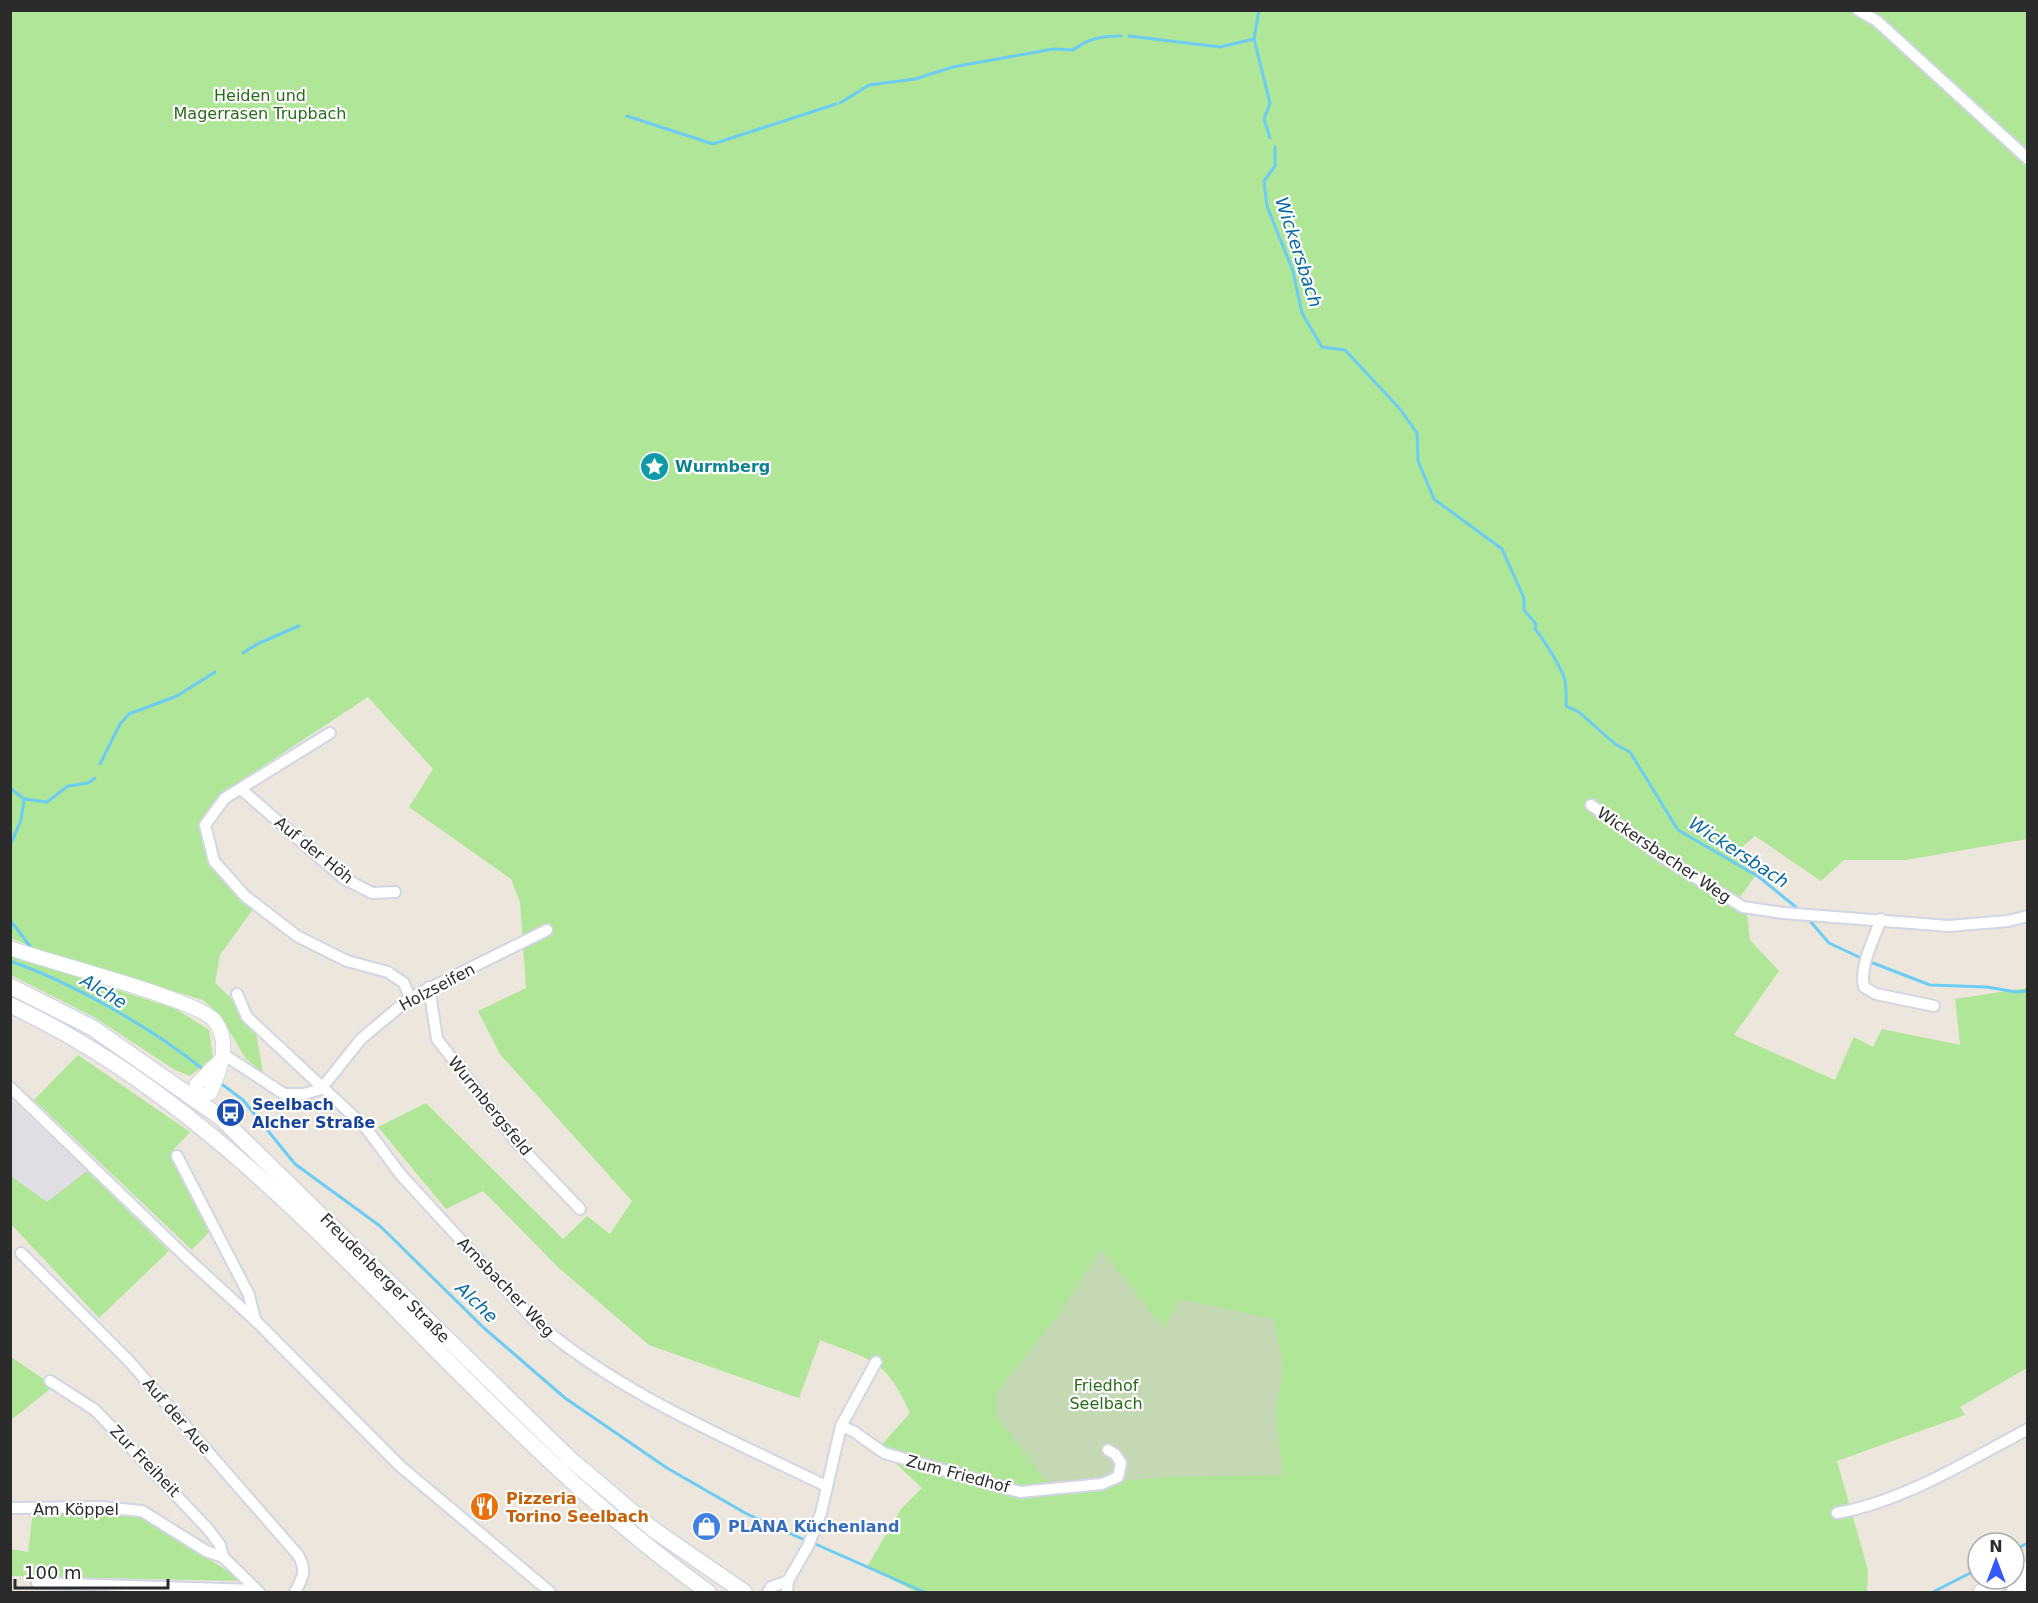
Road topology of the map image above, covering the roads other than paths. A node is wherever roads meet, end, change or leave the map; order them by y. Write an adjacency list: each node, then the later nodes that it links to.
1 (1858, 10): 2 (street)
2 (2028, 159)
3 (330, 733): 4 (street)
4 (241, 789): 6 (street, Auf der Höh); 14 (street)
5 (1591, 805): 8 (street, Wickersbacher Weg)
6 (395, 892)
7 (2028, 916): 8 (street, Wickersbacher Weg)
8 (1881, 919): 16 (street)
9 (547, 930): 12 (street, Holzseifen)
10 (10, 948): 17 (street)
11 (10, 986): 20 (main road, Freudenberger Straße)
12 (429, 987): 14 (street, Holzseifen); 22 (street, Wurmbergsfeld)
13 (237, 994): 19 (street, Arnsbacher Weg)
14 (410, 998): 19 (street, Holzseifen)
15 (10, 1005): 20 (main road, Freudenberger Straße)
16 (1934, 1006)
17 (220, 1062): 19 (street); 20 (street)
18 (10, 1087): 24 (street)
19 (321, 1089): 30 (street, Arnsbacher Weg)
20 (188, 1105): 40 (main road, Freudenberger Straße); 41 (main road, Freudenberger Straße)
21 (177, 1156): 24 (street)
22 (580, 1209)
23 (21, 1253): 38 (street, Auf der Aue)
24 (255, 1320): 39 (street)
25 (876, 1362): 27 (street)
26 (50, 1381): 33 (street, Zur Freiheit)
27 (841, 1426): 29 (street, Zum Friedhof); 30 (street)
28 (2028, 1429): 32 (street)
29 (1108, 1450)
30 (826, 1486): 34 (street)
31 (10, 1508): 33 (street, Am Köppel)
32 (1837, 1513)
33 (223, 1557): 37 (street, Am Köppel)
34 (788, 1581): 42 (street); 43 (street)
35 (37, 1583): 37 (street)
36 (2028, 1585): 44 (main road)
37 (257, 1592)
38 (296, 1593)
39 (550, 1593)
40 (708, 1593)
41 (744, 1593)
42 (768, 1593)
43 (787, 1593)
44 (2014, 1593)

